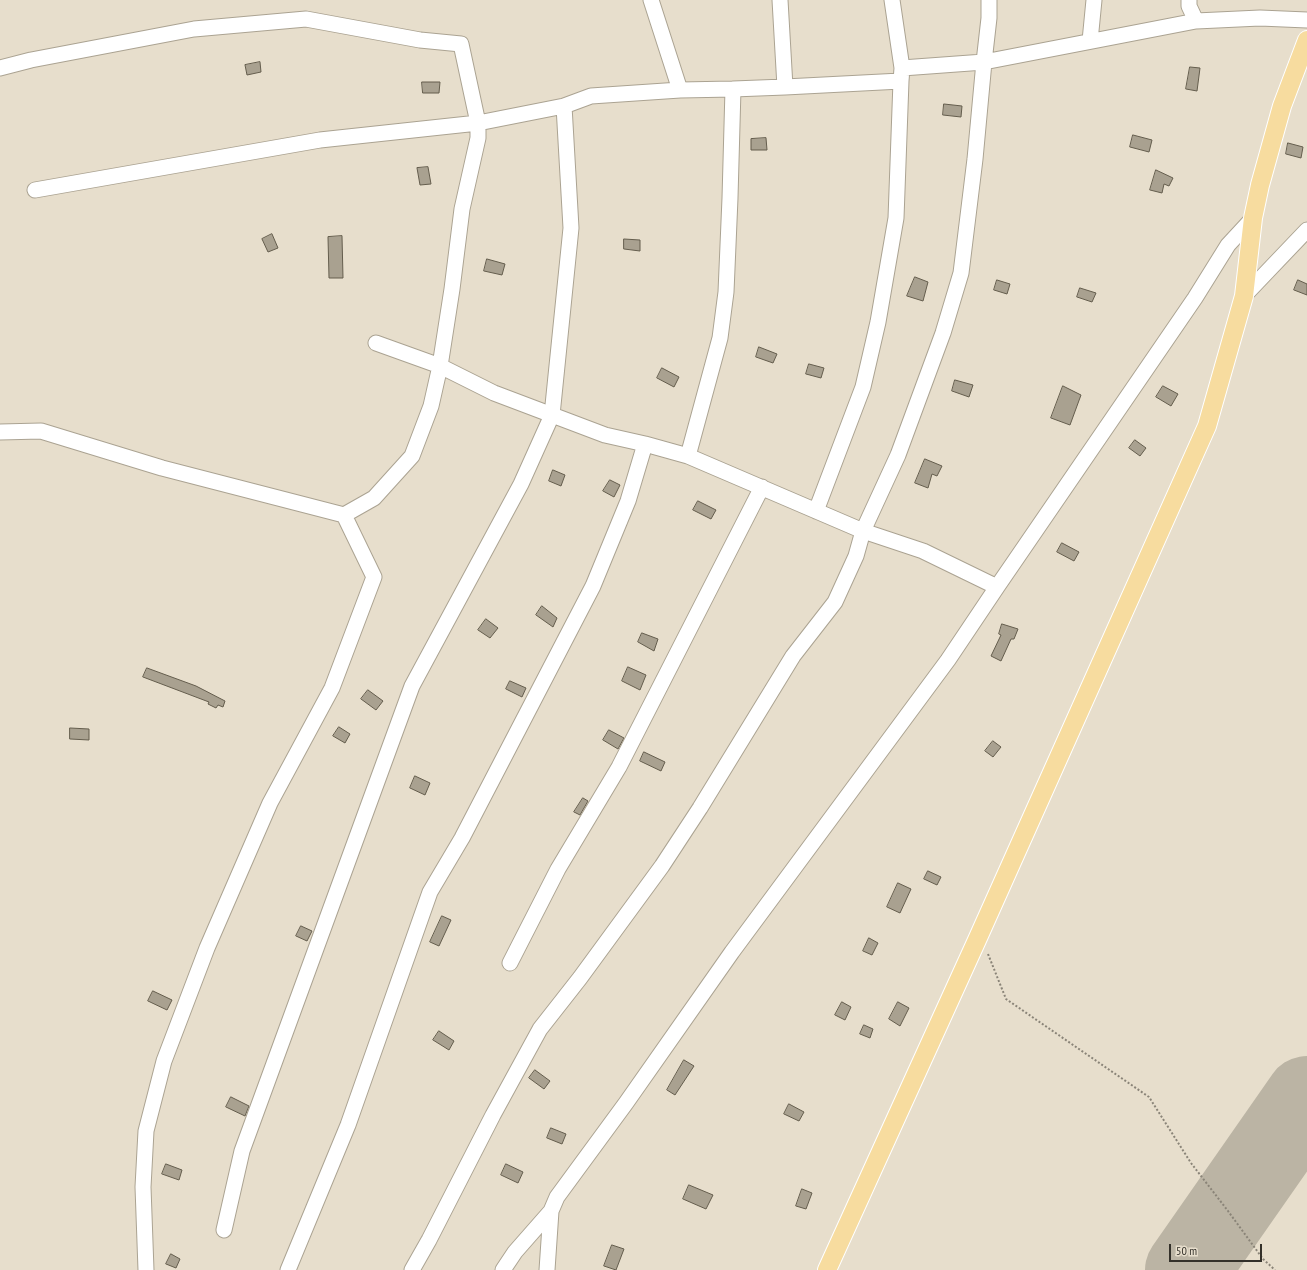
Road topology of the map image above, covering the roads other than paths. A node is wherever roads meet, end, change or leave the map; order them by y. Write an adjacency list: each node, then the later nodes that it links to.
1 (652, 0): 16 (street)
2 (780, 0): 14 (street)
3 (892, 0): 13 (street)
4 (989, 0): 11 (street)
5 (1094, 0): 10 (street)
6 (1189, 0): 8 (street)
7 (1307, 20): 8 (street)
8 (1196, 21): 10 (street)
9 (1307, 40): 20 (main road)
10 (1090, 41): 11 (street)
11 (984, 62): 13 (street); 32 (street)
12 (0, 68): 18 (street)
13 (902, 75): 14 (street); 30 (street)
14 (785, 87): 15 (street)
15 (733, 89): 16 (street); 28 (street)
16 (680, 90): 17 (street)
17 (564, 106): 18 (street); 25 (street)
18 (478, 123): 19 (street); 24 (street)
19 (35, 190)
20 (1253, 218): 22 (main road); 33 (street)
21 (1307, 230): 22 (street)
22 (1244, 296): 42 (main road)
23 (376, 343): 24 (street)
24 (440, 366): 25 (street); 31 (street)
25 (552, 415): 27 (street); 36 (street)
26 (0, 432): 31 (street)
27 (645, 444): 28 (street); 38 (street)
28 (688, 456): 29 (street)
29 (762, 487): 30 (street); 34 (street)
30 (816, 511): 32 (street)
31 (344, 515): 37 (street)
32 (863, 531): 33 (street); 39 (street)
33 (997, 587): 35 (street)
34 (510, 963)
35 (551, 1211): 40 (street); 41 (street)
36 (224, 1230)
37 (146, 1270)
38 (288, 1270)
39 (412, 1270)
40 (503, 1270)
41 (547, 1270)
42 (827, 1270)

